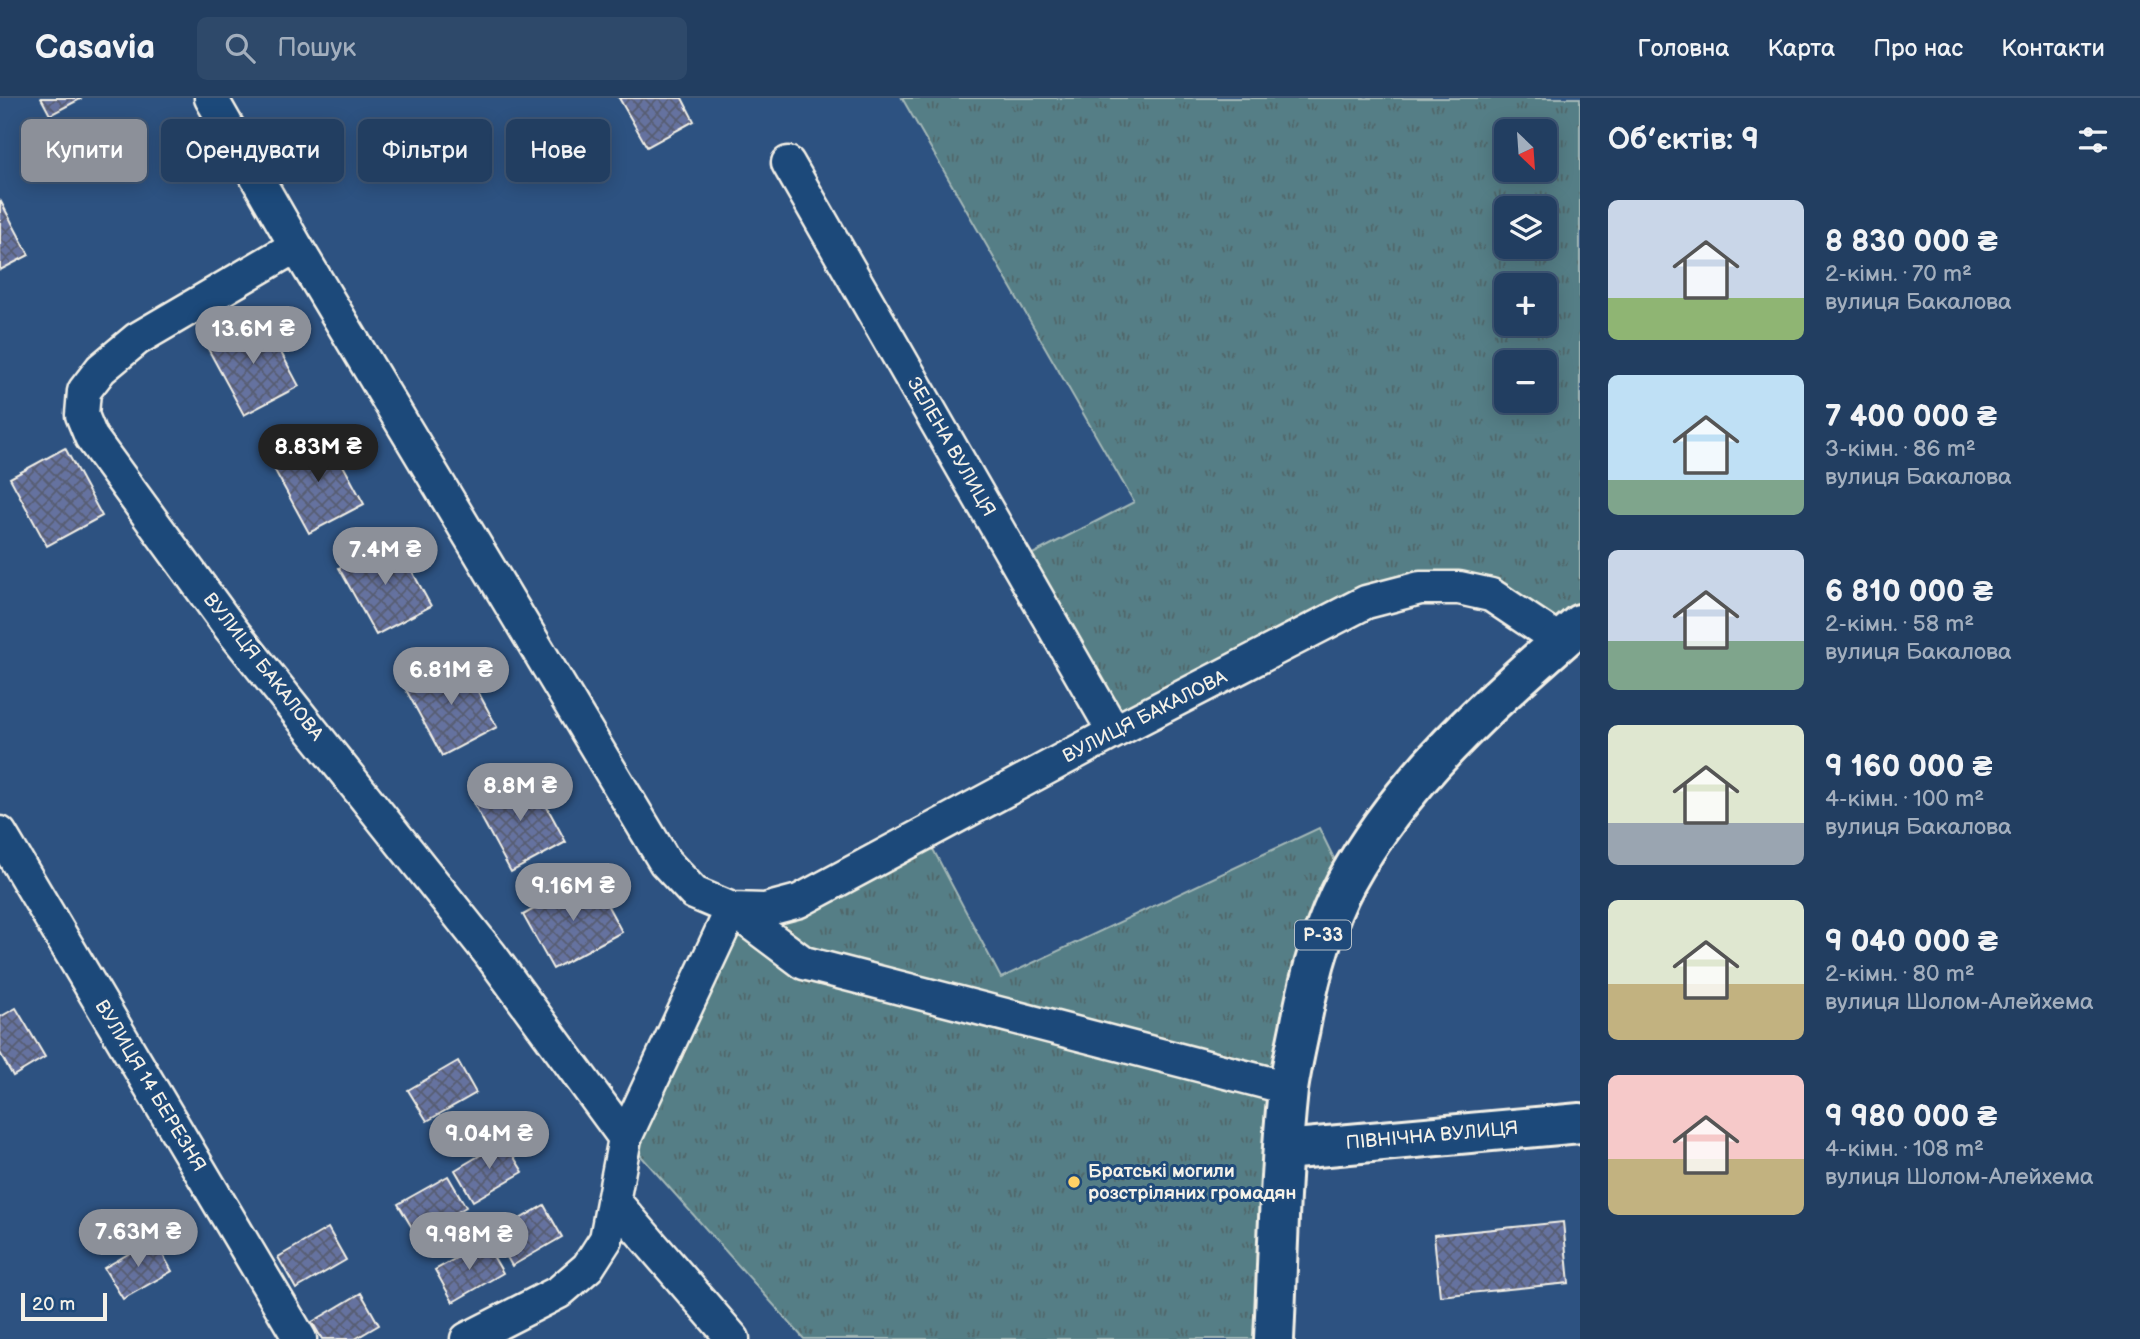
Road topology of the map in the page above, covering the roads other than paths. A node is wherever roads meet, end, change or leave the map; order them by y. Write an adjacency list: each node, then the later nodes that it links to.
1 (211, 98): 3 (street, ВУЛИЦЯ БАКАЛОВА)
2 (788, 163): 5 (street, ЗЕЛЕНА ВУЛИЦЯ)
3 (296, 246): 7 (street, ВУЛИЦЯ БАКАЛОВА); 10 (street, ВУЛИЦЯ БАКАЛОВА)
4 (1570, 633): 5 (street, ВУЛИЦЯ БАКАЛОВА); 8 (main road, Р-33)
5 (1114, 732): 7 (street, ВУЛИЦЯ БАКАЛОВА)
6 (0, 833): 13 (street, ВУЛИЦЯ 14 БЕРЕЗНЯ)
7 (732, 909): 8 (street, ВУЛИЦЯ БАКАЛОВА); 10 (street)
8 (1288, 1088): 11 (main road, Р-33)
9 (1580, 1123): 11 (main road, ПІВНІЧНА ВУЛИЦЯ)
10 (625, 1138): 12 (street)
11 (1284, 1150): 16 (main road, Р-33)
12 (614, 1201): 14 (street); 15 (street)
13 (300, 1339)
14 (467, 1339)
15 (733, 1339)
16 (1274, 1339)

